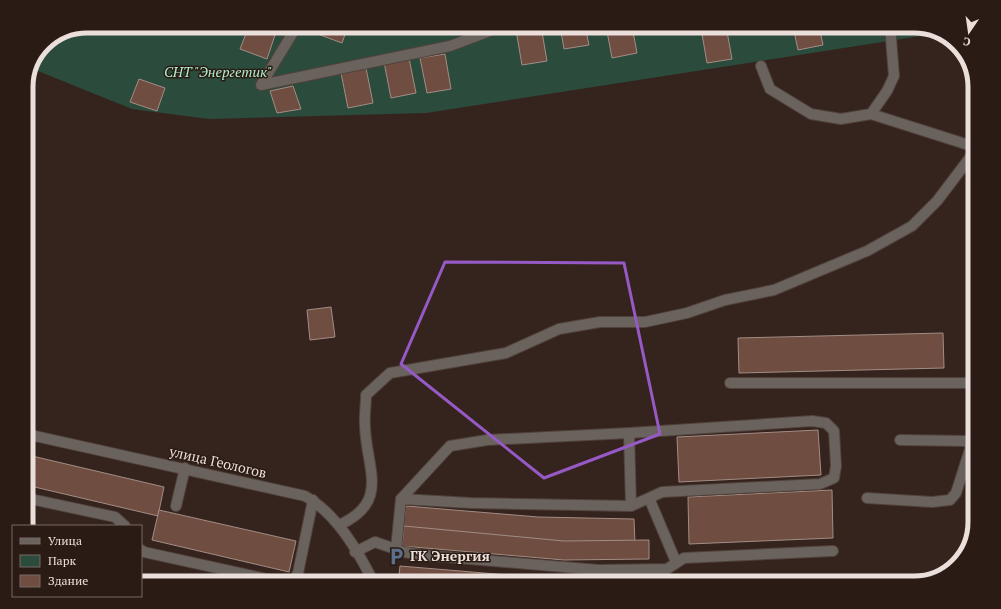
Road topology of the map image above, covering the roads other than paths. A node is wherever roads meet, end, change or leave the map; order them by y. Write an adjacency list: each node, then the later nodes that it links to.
1 (293, 33): 2 (street)
2 (485, 33)
3 (891, 33): 5 (street)
4 (760, 66): 5 (street)
5 (871, 114): 6 (street)
6 (968, 145)
7 (968, 160): 24 (street)
8 (730, 383): 9 (street)
9 (968, 383)
10 (628, 433): 16 (street); 18 (street); 22 (street)
11 (33, 435): 15 (street, улица Геологов)
12 (900, 440): 13 (street)
13 (968, 442)
14 (968, 460): 17 (street)
15 (185, 468): 20 (street, улица Геологов); 21 (street)
16 (649, 498): 22 (street); 29 (street)
17 (867, 498)
18 (402, 499): 22 (street); 25 (street)
19 (33, 500): 23 (street)
20 (313, 500): 24 (street, улица Геологов); 31 (street)
21 (176, 506)
22 (631, 506)
23 (124, 525)
24 (339, 525): 28 (street, улица Геологов)
25 (396, 549): 28 (street); 29 (street)
26 (142, 551): 30 (street)
27 (834, 551): 29 (street)
28 (355, 552): 32 (street, улица Геологов)
29 (676, 562)
30 (253, 576)
31 (296, 576)
32 (370, 576)

